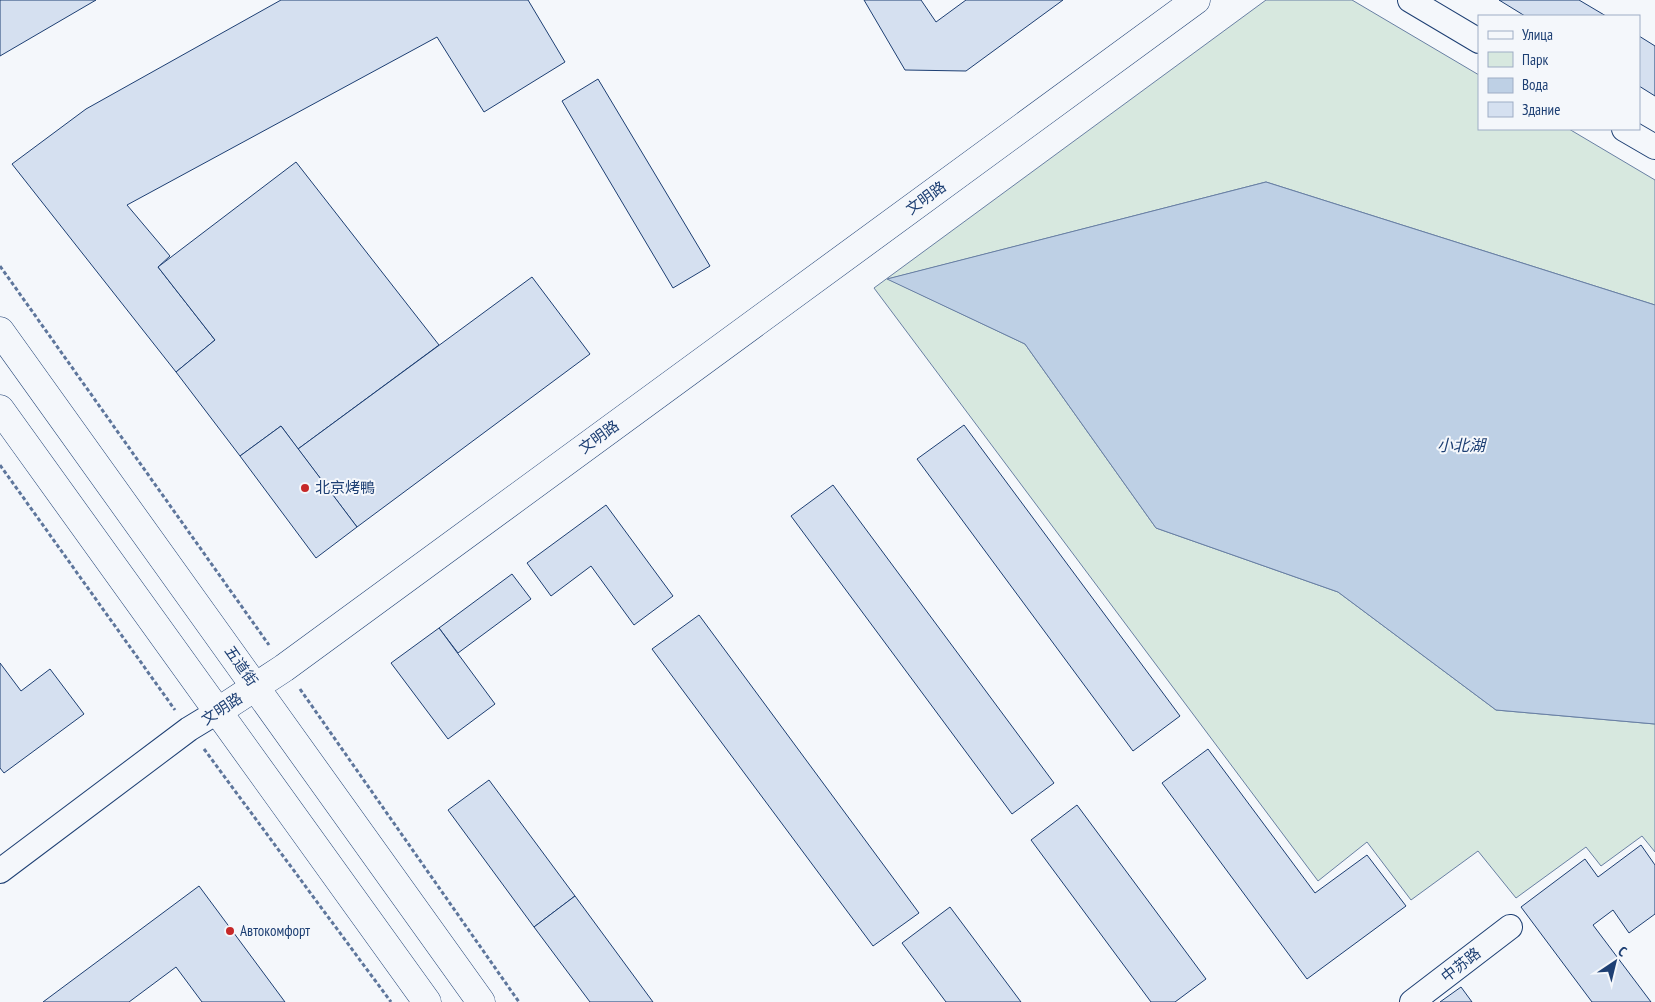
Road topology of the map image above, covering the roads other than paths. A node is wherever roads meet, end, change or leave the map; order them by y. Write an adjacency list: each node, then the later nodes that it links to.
1 (1196, 0): 8 (main road, 文明路)
2 (1410, 0): 3 (street)
3 (1478, 40)
4 (1626, 130): 5 (street)
5 (1655, 147)
6 (0, 331): 8 (main road, 五道街)
7 (0, 409): 9 (main road)
8 (255, 687): 9 (main road, 文明路); 13 (main road, 五道街)
9 (217, 712): 10 (street, 文明路); 12 (main road)
10 (0, 870)
11 (1510, 927): 14 (street, 中苏路)
12 (426, 1002)
13 (482, 1002)
14 (1412, 1002)

